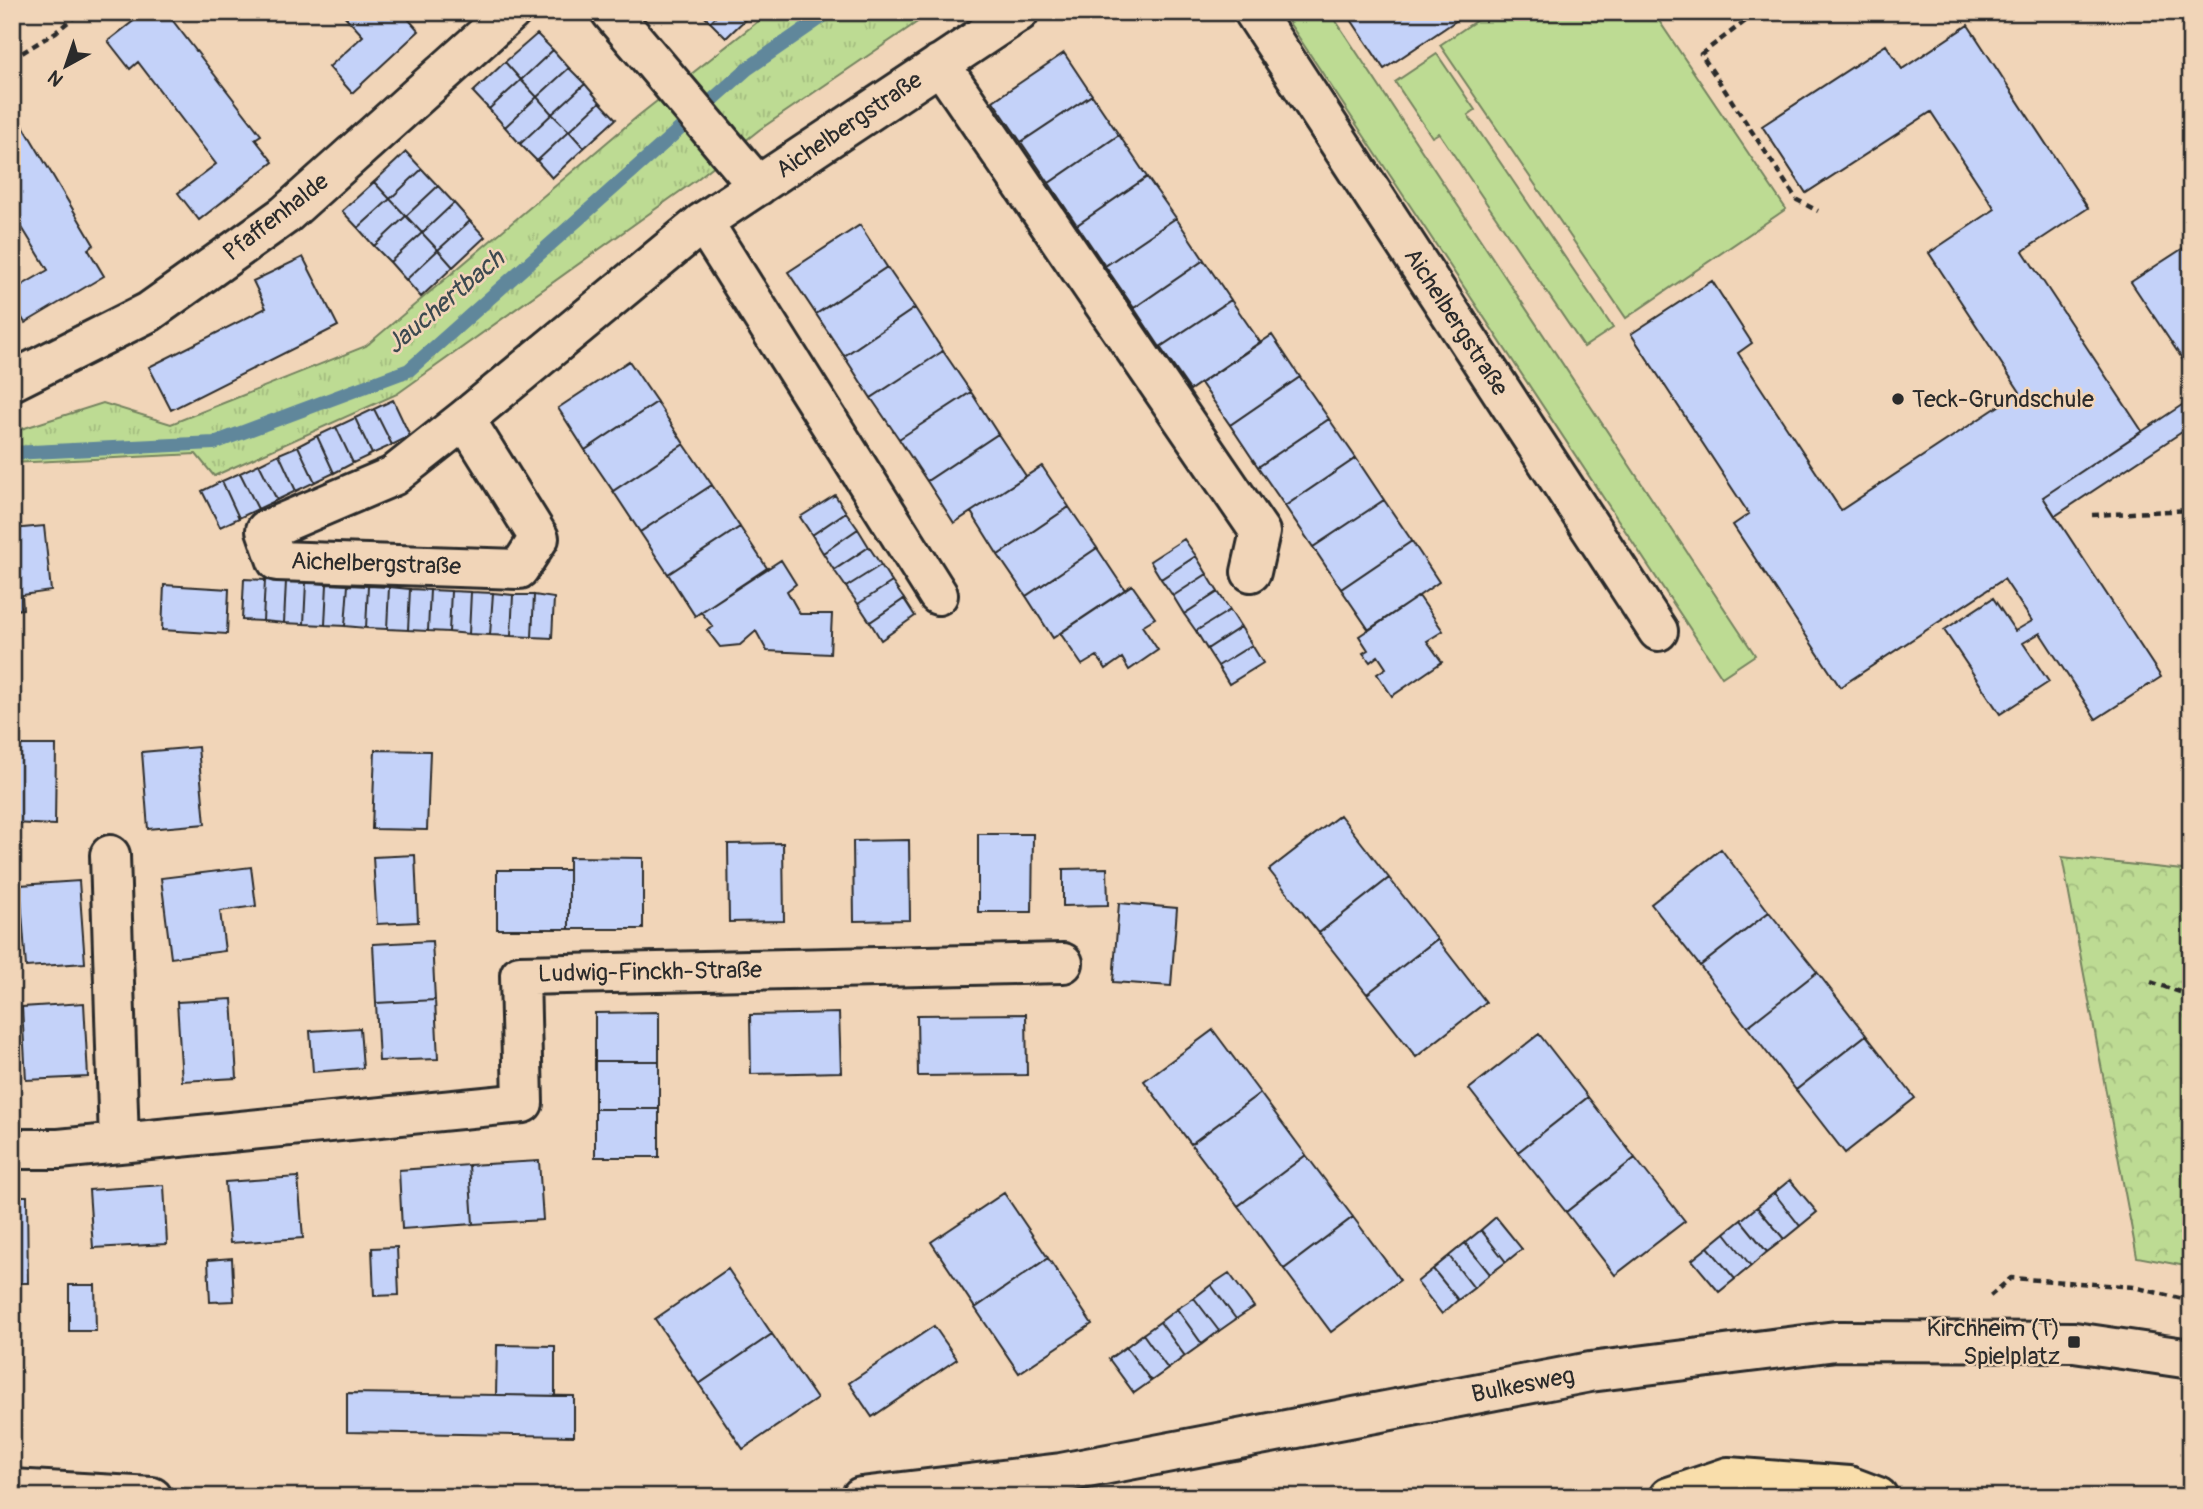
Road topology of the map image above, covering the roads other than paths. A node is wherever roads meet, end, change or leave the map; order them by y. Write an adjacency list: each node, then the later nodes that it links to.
1 (511, 12): 8 (street, Pfaffenhalde)
2 (611, 12): 6 (street, Aichelbergstraße)
3 (1019, 12): 5 (street, Aichelbergstraße)
4 (1254, 12): 12 (street, Aichelbergstraße)
5 (940, 64): 6 (street, Aichelbergstraße); 10 (street, Aichelbergstraße)
6 (750, 175): 7 (street, Aichelbergstraße)
7 (703, 222): 9 (street, Aichelbergstraße); 11 (street)
8 (12, 381)
9 (465, 419): 9 (street, Aichelbergstraße)
10 (1251, 572)
11 (937, 595)
12 (1658, 631)
13 (110, 855): 15 (street)
14 (1063, 963): 15 (street, Ludwig-Finckh-Straße)
15 (119, 1143): 16 (street, Ludwig-Finckh-Straße)
16 (12, 1149)
17 (2191, 1359): 20 (street, Bulkesweg)
18 (12, 1489): 19 (street)
19 (152, 1497)
20 (861, 1497)
21 (1669, 1497): 22 (main road)
22 (1878, 1497)

